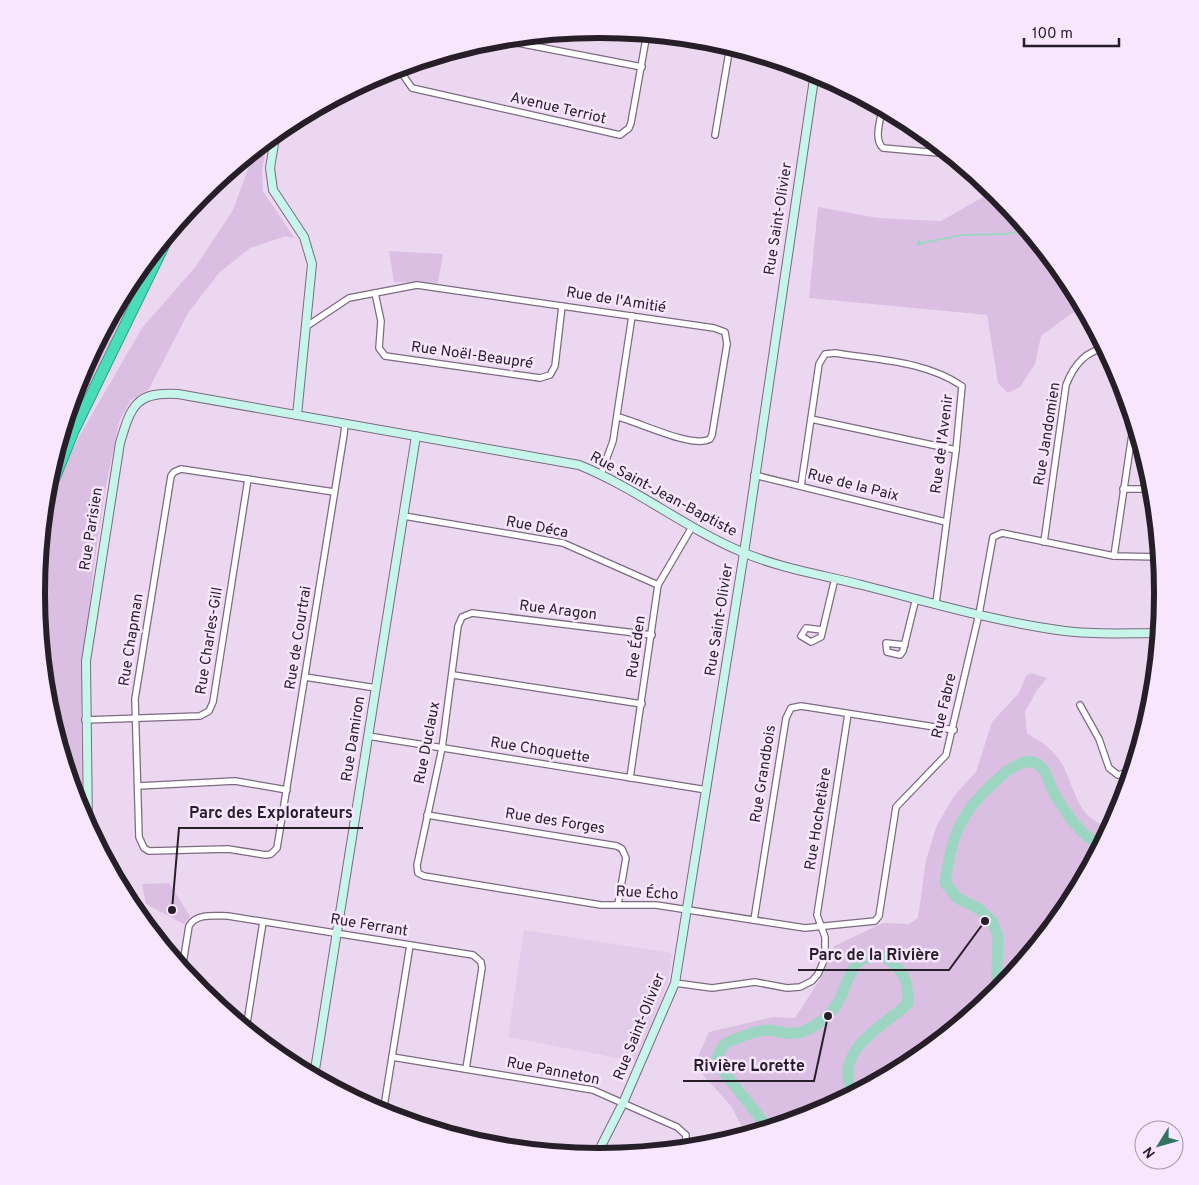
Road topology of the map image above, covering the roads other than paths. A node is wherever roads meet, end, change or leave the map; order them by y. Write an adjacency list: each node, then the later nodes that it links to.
1 (646, 40): 4 (street, Avenue Terriot)
2 (519, 43): 4 (street)
3 (729, 53): 8 (street)
4 (642, 67): 5 (street, Avenue Terriot)
5 (403, 74)
6 (814, 81): 26 (street, Rue Saint-Olivier)
7 (881, 114): 10 (street)
8 (714, 136)
9 (274, 143): 15 (street)
10 (938, 153)
11 (160, 254): 24 (highway)
12 (375, 294): 13 (street, Rue de l'Amitié); 13 (street, Rue Noël-Beaupré); 15 (street, Rue de l'Amitié)
13 (562, 306): 14 (street, Rue de l'Amitié)
14 (632, 316): 18 (street); 18 (street, Rue de l'Amitié)
15 (307, 326): 17 (street)
16 (1098, 350): 35 (street, Rue Jandomien)
17 (297, 415): 20 (street, Rue Saint-Jean-Baptiste); 56 (street, Rue Parisien)
18 (618, 417): 25 (street)
19 (812, 419): 23 (street); 23 (street, Rue de l'Avenir); 28 (street, Rue de l'Avenir)
20 (345, 424): 22 (street, Rue Saint-Jean-Baptiste); 31 (street, Rue de Courtrai)
21 (1132, 435): 29 (street)
22 (416, 436): 25 (street, Rue Saint-Jean-Baptiste); 32 (street, Rue Damiron)
23 (956, 450): 33 (street, Rue de l'Avenir)
24 (58, 471)
25 (601, 474): 34 (street, Rue Saint-Jean-Baptiste)
26 (754, 475): 28 (street, Rue de la Paix); 36 (street, Rue Saint-Olivier)
27 (248, 479): 31 (street, Rue Chapman); 55 (street, Rue Charles-Gill); 55 (street, Rue Chapman)
28 (801, 486): 33 (street, Rue de la Paix)
29 (1123, 488): 30 (street); 37 (street)
30 (1145, 489)
31 (334, 492): 50 (street, Rue de Courtrai)
32 (404, 516): 40 (street, Rue Déca); 51 (street, Rue Damiron)
33 (946, 522): 42 (street, Rue de l'Avenir)
34 (692, 528): 36 (street, Rue Saint-Jean-Baptiste); 40 (street, Rue Éden)
35 (1044, 542): 37 (street); 43 (street, Rue Fabre)
36 (744, 553): 39 (street, Rue Saint-Jean-Baptiste); 64 (street, Rue Saint-Olivier)
37 (1114, 556): 38 (street)
38 (1153, 557)
39 (835, 578): 41 (street, Rue Saint-Jean-Baptiste); 45 (street)
40 (658, 585): 47 (street, Rue Éden)
41 (916, 598): 42 (street, Rue Saint-Jean-Baptiste); 48 (street)
42 (936, 603): 43 (street, Rue Saint-Jean-Baptiste)
43 (980, 614): 46 (street, Rue Saint-Jean-Baptiste); 57 (street, Rue Fabre)
44 (462, 617): 47 (street, Rue Aragon); 49 (street, Rue Duclaux)
45 (822, 630)
46 (1153, 634)
47 (652, 635): 52 (street, Rue Éden)
48 (904, 645)
49 (453, 675): 52 (street); 59 (street, Rue Duclaux)
50 (305, 677): 51 (street); 63 (street, Rue de Courtrai)
51 (376, 688): 58 (street, Rue Damiron)
52 (642, 704): 61 (street, Rue Éden)
53 (1080, 705): 60 (street)
54 (848, 714): 57 (street, Rue Grandbois); 71 (street, Rue Grandbois); 74 (street, Rue Hochetière)
55 (136, 718): 56 (street, Rue Charles-Gill); 62 (street, Rue Chapman)
56 (85, 720): 65 (street, Rue Parisien)
57 (954, 730): 72 (street, Rue Fabre)
58 (368, 736): 59 (street, Rue Choquette); 75 (street, Rue Damiron)
59 (442, 748): 61 (street, Rue Choquette); 66 (street, Rue Duclaux)
60 (1124, 773)
61 (630, 778): 64 (street, Rue Choquette)
62 (138, 786): 63 (street); 67 (street, Rue Chapman)
63 (287, 790): 67 (street, Rue de Courtrai)
64 (707, 790): 70 (street, Rue Saint-Olivier)
65 (87, 806)
66 (427, 815): 68 (street, Rue Duclaux); 69 (street, Rue des Forges)
67 (271, 854)
68 (418, 873): 69 (street, Rue Écho)
69 (618, 904): 70 (street, Rue Écho)
70 (686, 910): 71 (street, Rue Écho); 78 (street, Rue Saint-Olivier)
71 (754, 920): 74 (street, Rue Écho)
72 (876, 921): 74 (street, Rue Écho)
73 (264, 922): 75 (street, Rue Ferrant); 77 (street, Rue Ferrant); 79 (street)
74 (823, 927): 78 (street, Rue Hochetière)
75 (337, 934): 76 (street, Rue Ferrant); 81 (street, Rue Damiron)
76 (410, 945): 80 (street); 82 (street, Rue Ferrant)
77 (183, 960)
78 (675, 983): 83 (street, Rue Saint-Olivier)
79 (247, 1021)
80 (392, 1057): 82 (street, Rue Panneton); 84 (street)
81 (315, 1069)
82 (466, 1069): 83 (street, Rue Panneton)
83 (623, 1103): 85 (street, Rue Panneton); 86 (street, Rue Saint-Olivier)
84 (384, 1104)
85 (688, 1140)
86 (600, 1148)

